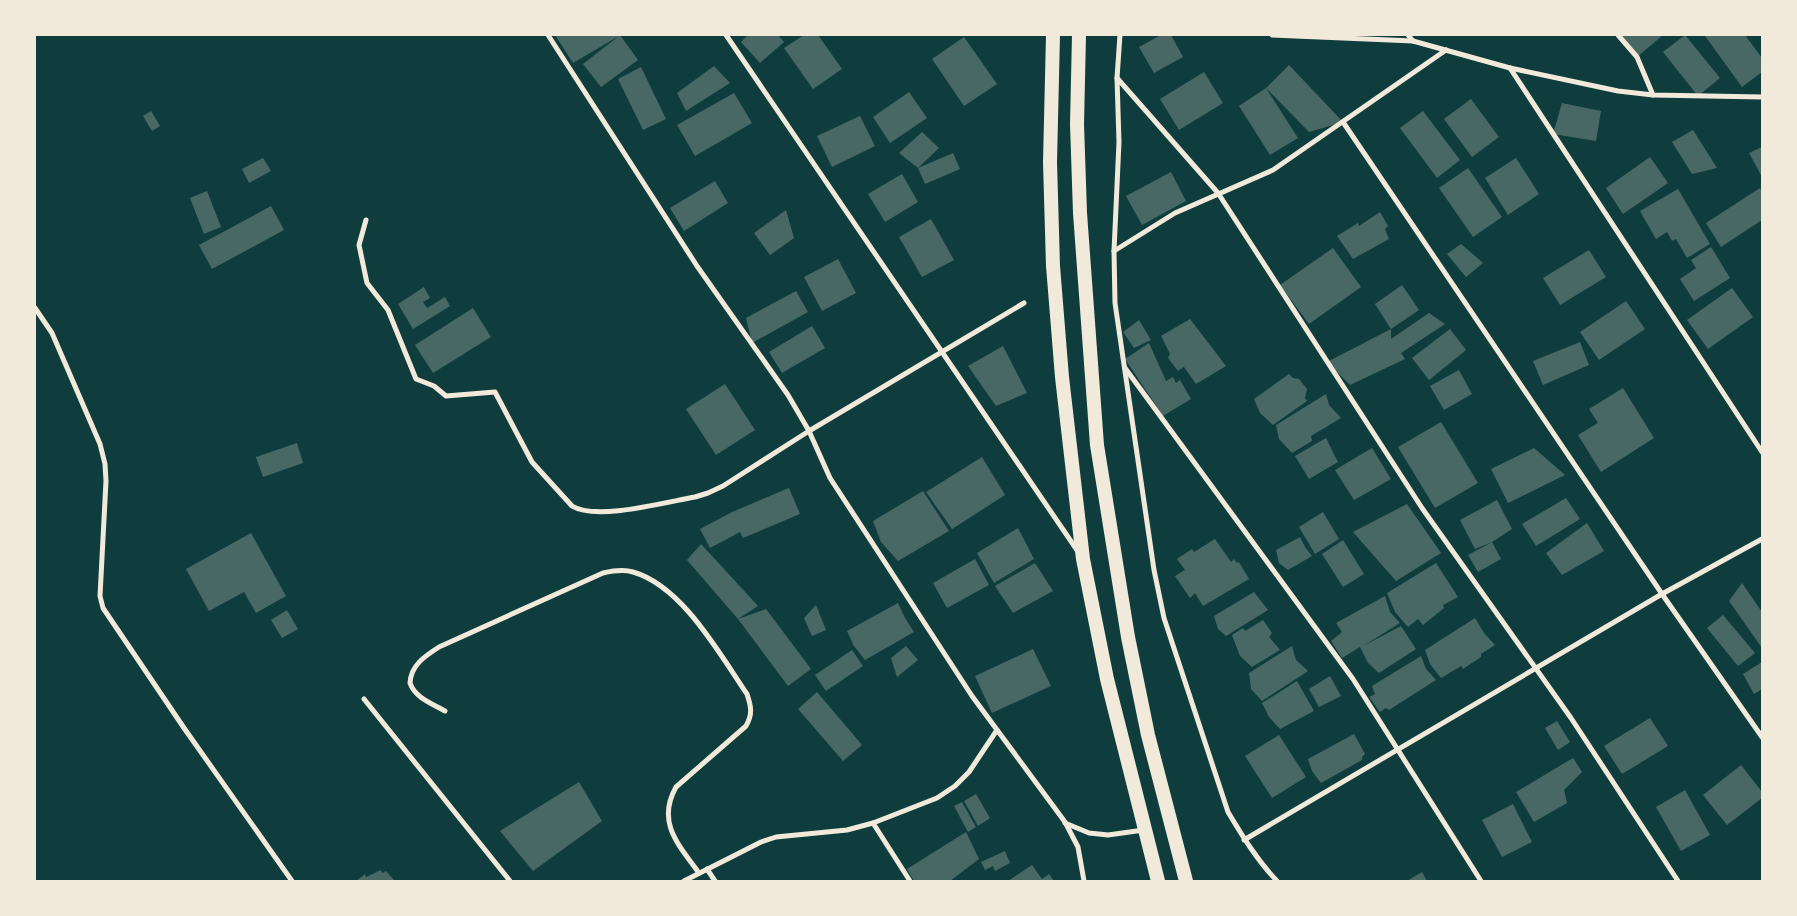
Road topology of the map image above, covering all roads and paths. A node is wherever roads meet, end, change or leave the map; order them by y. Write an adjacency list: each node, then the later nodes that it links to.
1 (548, 35): 23 (street)
2 (726, 35): 21 (street)
3 (1053, 35): 26 (highway)
4 (1080, 35): 47 (highway)
5 (1120, 35): 12 (street)
6 (1272, 35): 9 (street)
7 (1408, 35): 9 (street)
8 (1618, 35): 13 (street)
9 (1413, 41): 10 (street)
10 (1446, 50): 11 (street); 15 (street)
11 (1510, 68): 13 (street); 24 (street)
12 (1117, 78): 16 (street); 18 (street)
13 (1653, 95): 14 (street)
14 (1762, 97)
15 (1342, 122): 16 (street); 27 (street)
16 (1218, 193): 18 (street); 28 (street)
17 (366, 220): 23 (street)
18 (1114, 251): 22 (street)
19 (1024, 303): 21 (street)
20 (35, 308): 40 (street)
21 (941, 352): 23 (street); 26 (street)
22 (1124, 367): 33 (street); 37 (street)
23 (809, 431): 31 (street)
24 (1762, 452)
25 (1762, 539): 27 (street)
26 (1083, 559): 36 (highway)
27 (1662, 594): 28 (street); 32 (street)
28 (1536, 667): 33 (street); 50 (street)
29 (364, 699): 41 (street)
30 (445, 711): 39 (street)
31 (997, 730): 34 (street); 35 (street)
32 (1762, 737)
33 (1397, 750): 37 (street); 49 (street)
34 (1065, 822): 36 (street); 45 (street)
35 (873, 823): 38 (street); 44 (street)
36 (1144, 830): 46 (highway)
37 (1244, 840): 48 (street)
38 (707, 869): 39 (street); 43 (street)
39 (699, 873): 42 (street)
40 (292, 881)
41 (510, 881)
42 (684, 881)
43 (716, 881)
44 (910, 881)
45 (1084, 881)
46 (1158, 881)
47 (1186, 881)
48 (1277, 881)
49 (1481, 881)
50 (1678, 881)

